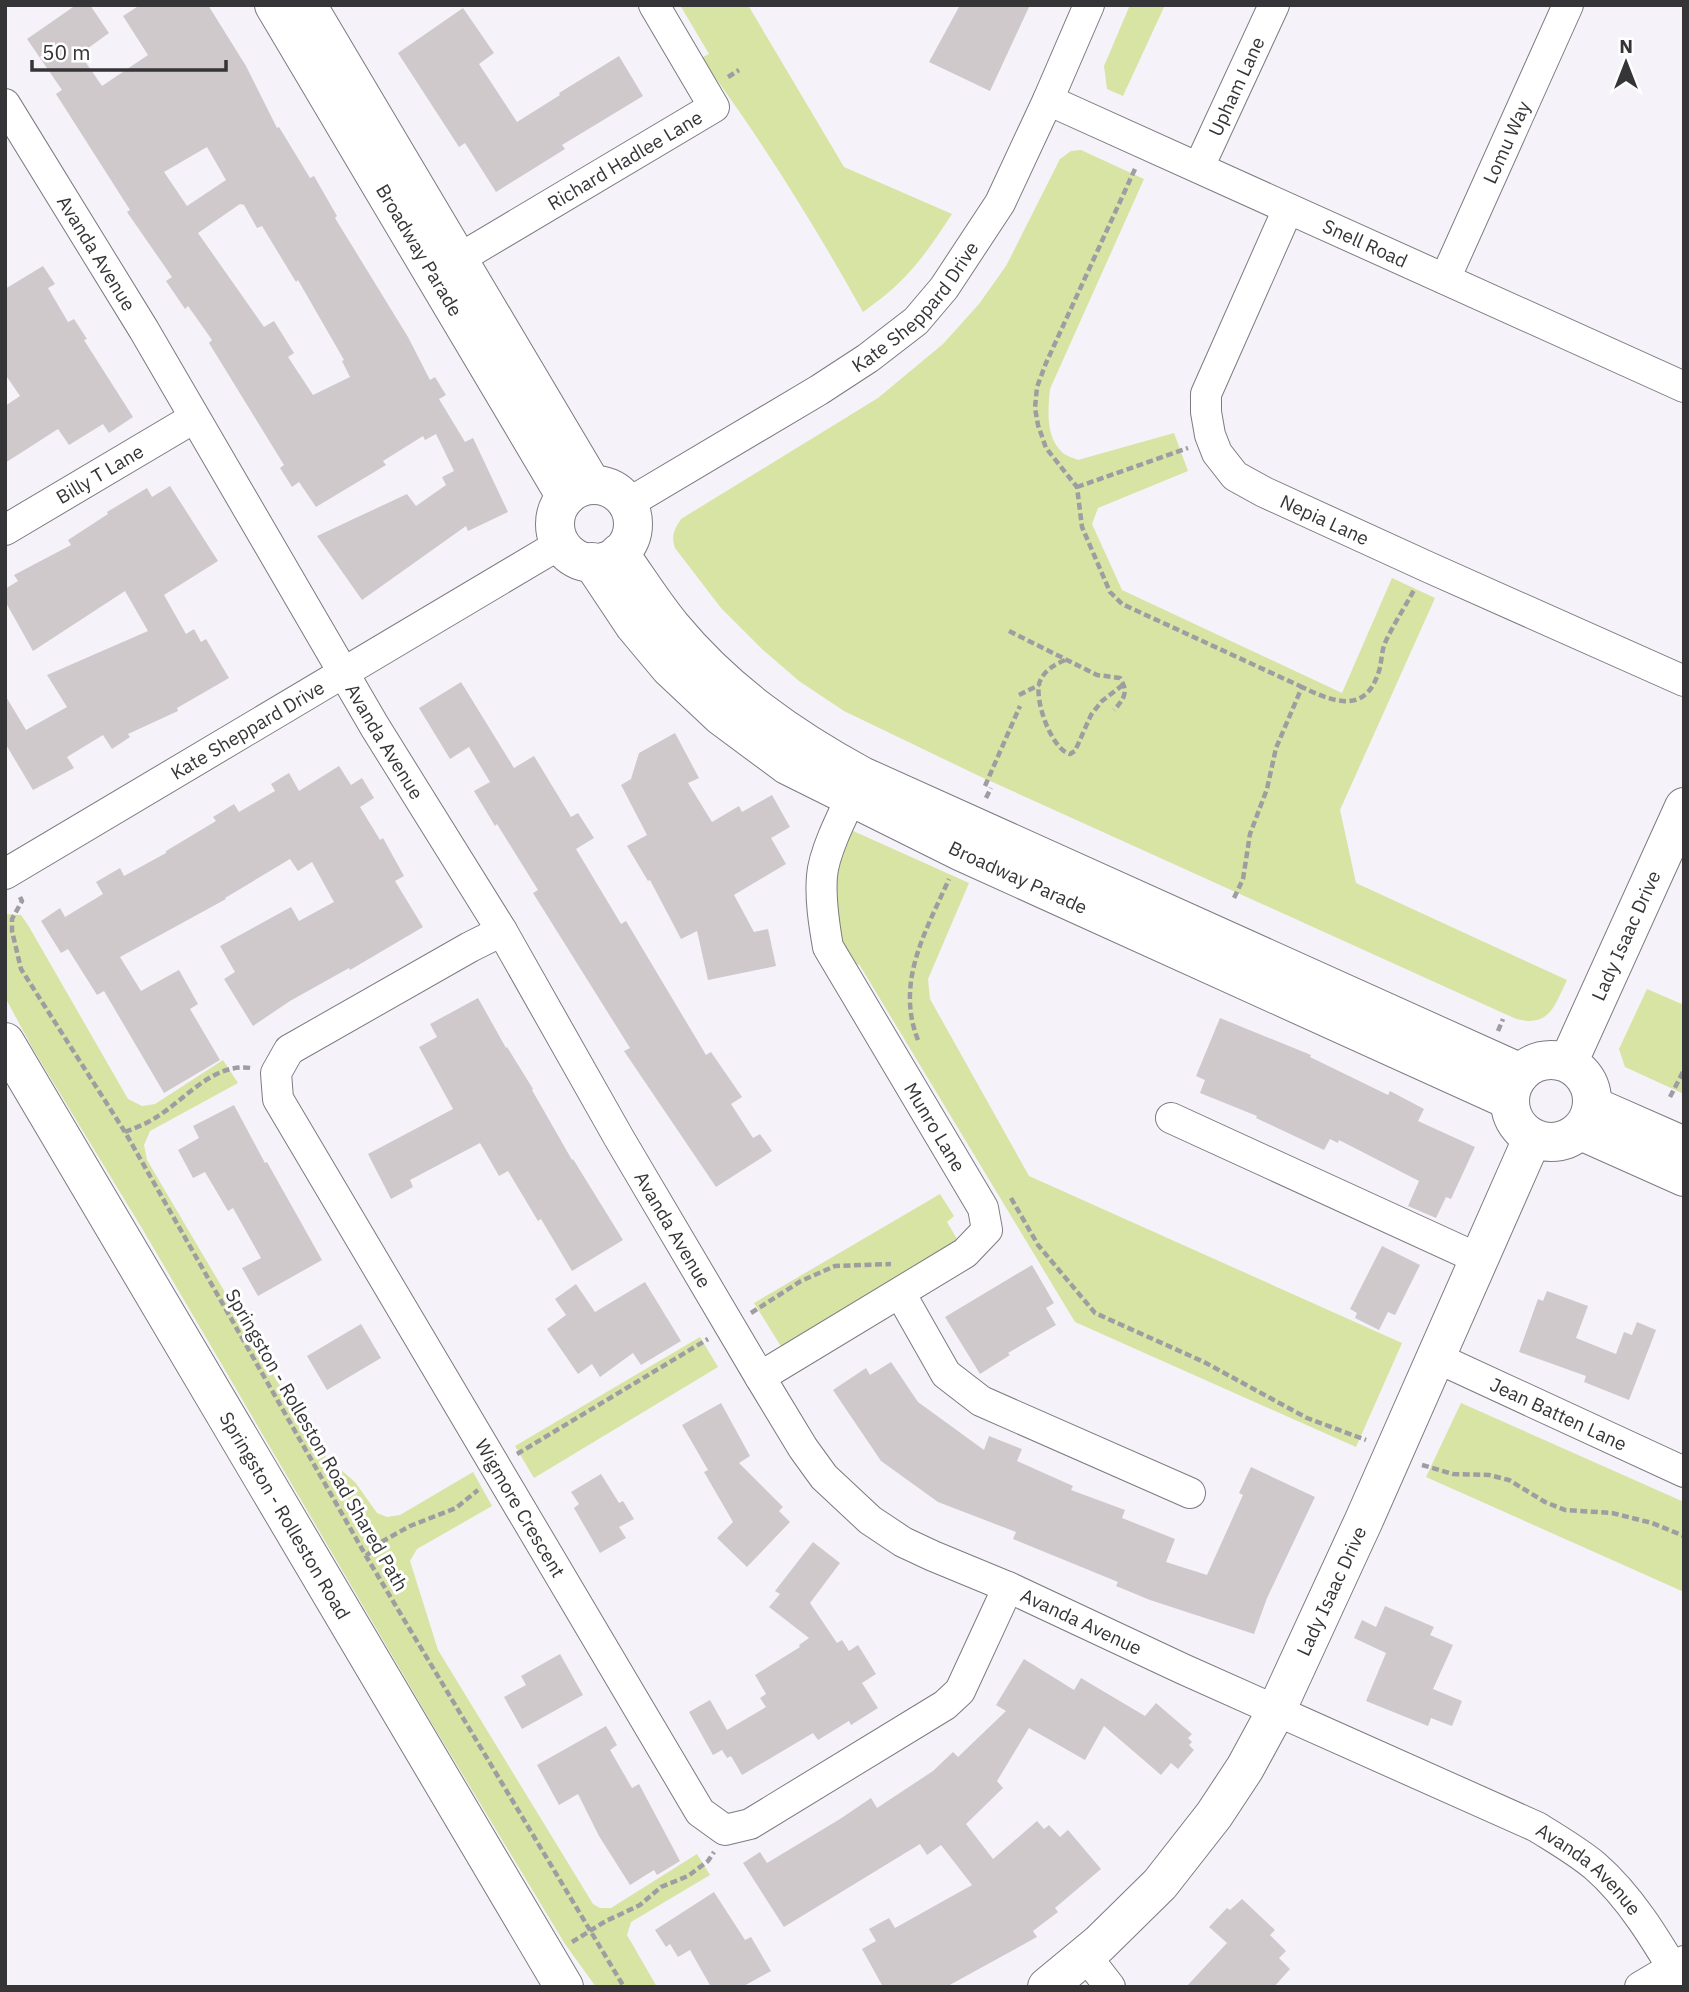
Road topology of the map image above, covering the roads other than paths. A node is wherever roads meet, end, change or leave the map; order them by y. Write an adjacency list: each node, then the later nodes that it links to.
1 (274, 5): 11 (street, Broadway Parade)
2 (307, 5): 11 (street, Broadway Parade)
3 (654, 5): 11 (street, Richard Hadlee Lane)
4 (1088, 5): 7 (street, Kate Sheppard Drive)
5 (1274, 5): 9 (street, Upham Lane)
6 (1568, 5): 12 (street, Lomu Way)
7 (1048, 100): 9 (street, Snell Road); 16 (street, Kate Sheppard Drive)
8 (5, 104): 14 (street, Avanda Avenue)
9 (1199, 167): 10 (street, Snell Road)
10 (1288, 208): 12 (street, Snell Road); 20 (street, Nepia Lane)
11 (446, 267): 15 (street, Broadway Parade)
12 (1445, 279): 13 (street, Snell Road)
13 (1684, 387)
14 (194, 418): 17 (street, Billy T Lane); 19 (street, Avanda Avenue)
15 (579, 491): 16 (street); 18 (street)
16 (627, 504): 18 (street)
17 (5, 530)
18 (590, 553): 19 (street, Kate Sheppard Drive); 21 (street, Broadway Parade)
19 (343, 673): 23 (street, Kate Sheppard Drive); 24 (street, Avanda Avenue)
20 (1684, 681)
21 (856, 787): 27 (street, Broadway Parade); 34 (street, Munro Lane)
22 (1682, 817): 26 (street, Lady Isaac Drive)
23 (5, 874)
24 (502, 931): 36 (street, Avanda Avenue); 39 (street, Wigmore Crescent)
25 (5, 1042): 43 (street, Springston - Rolleston Road)
26 (1568, 1063): 27 (street); 29 (street)
27 (1515, 1086): 30 (street)
28 (1171, 1118): 33 (street)
29 (1587, 1119): 30 (street); 31 (street); 32 (street)
30 (1532, 1139): 33 (street, Lady Isaac Drive)
31 (1684, 1146)
32 (1684, 1177)
33 (1479, 1259): 35 (street, Lady Isaac Drive)
34 (900, 1293): 36 (street, Munro Lane); 38 (street)
35 (1435, 1357): 37 (street, Jean Batten Lane); 40 (street, Lady Isaac Drive)
36 (760, 1377): 39 (street, Avanda Avenue)
37 (1684, 1472)
38 (1190, 1493)
39 (1008, 1587): 40 (street, Avanda Avenue)
40 (1276, 1711): 41 (street, Lady Isaac Drive); 42 (street, Avanda Avenue)
41 (1086, 1956): 44 (street, Lady Isaac Drive); 45 (street)
42 (1680, 1971): 46 (street)
43 (564, 1987)
44 (1047, 1987)
45 (1110, 1987)
46 (1640, 1987)

